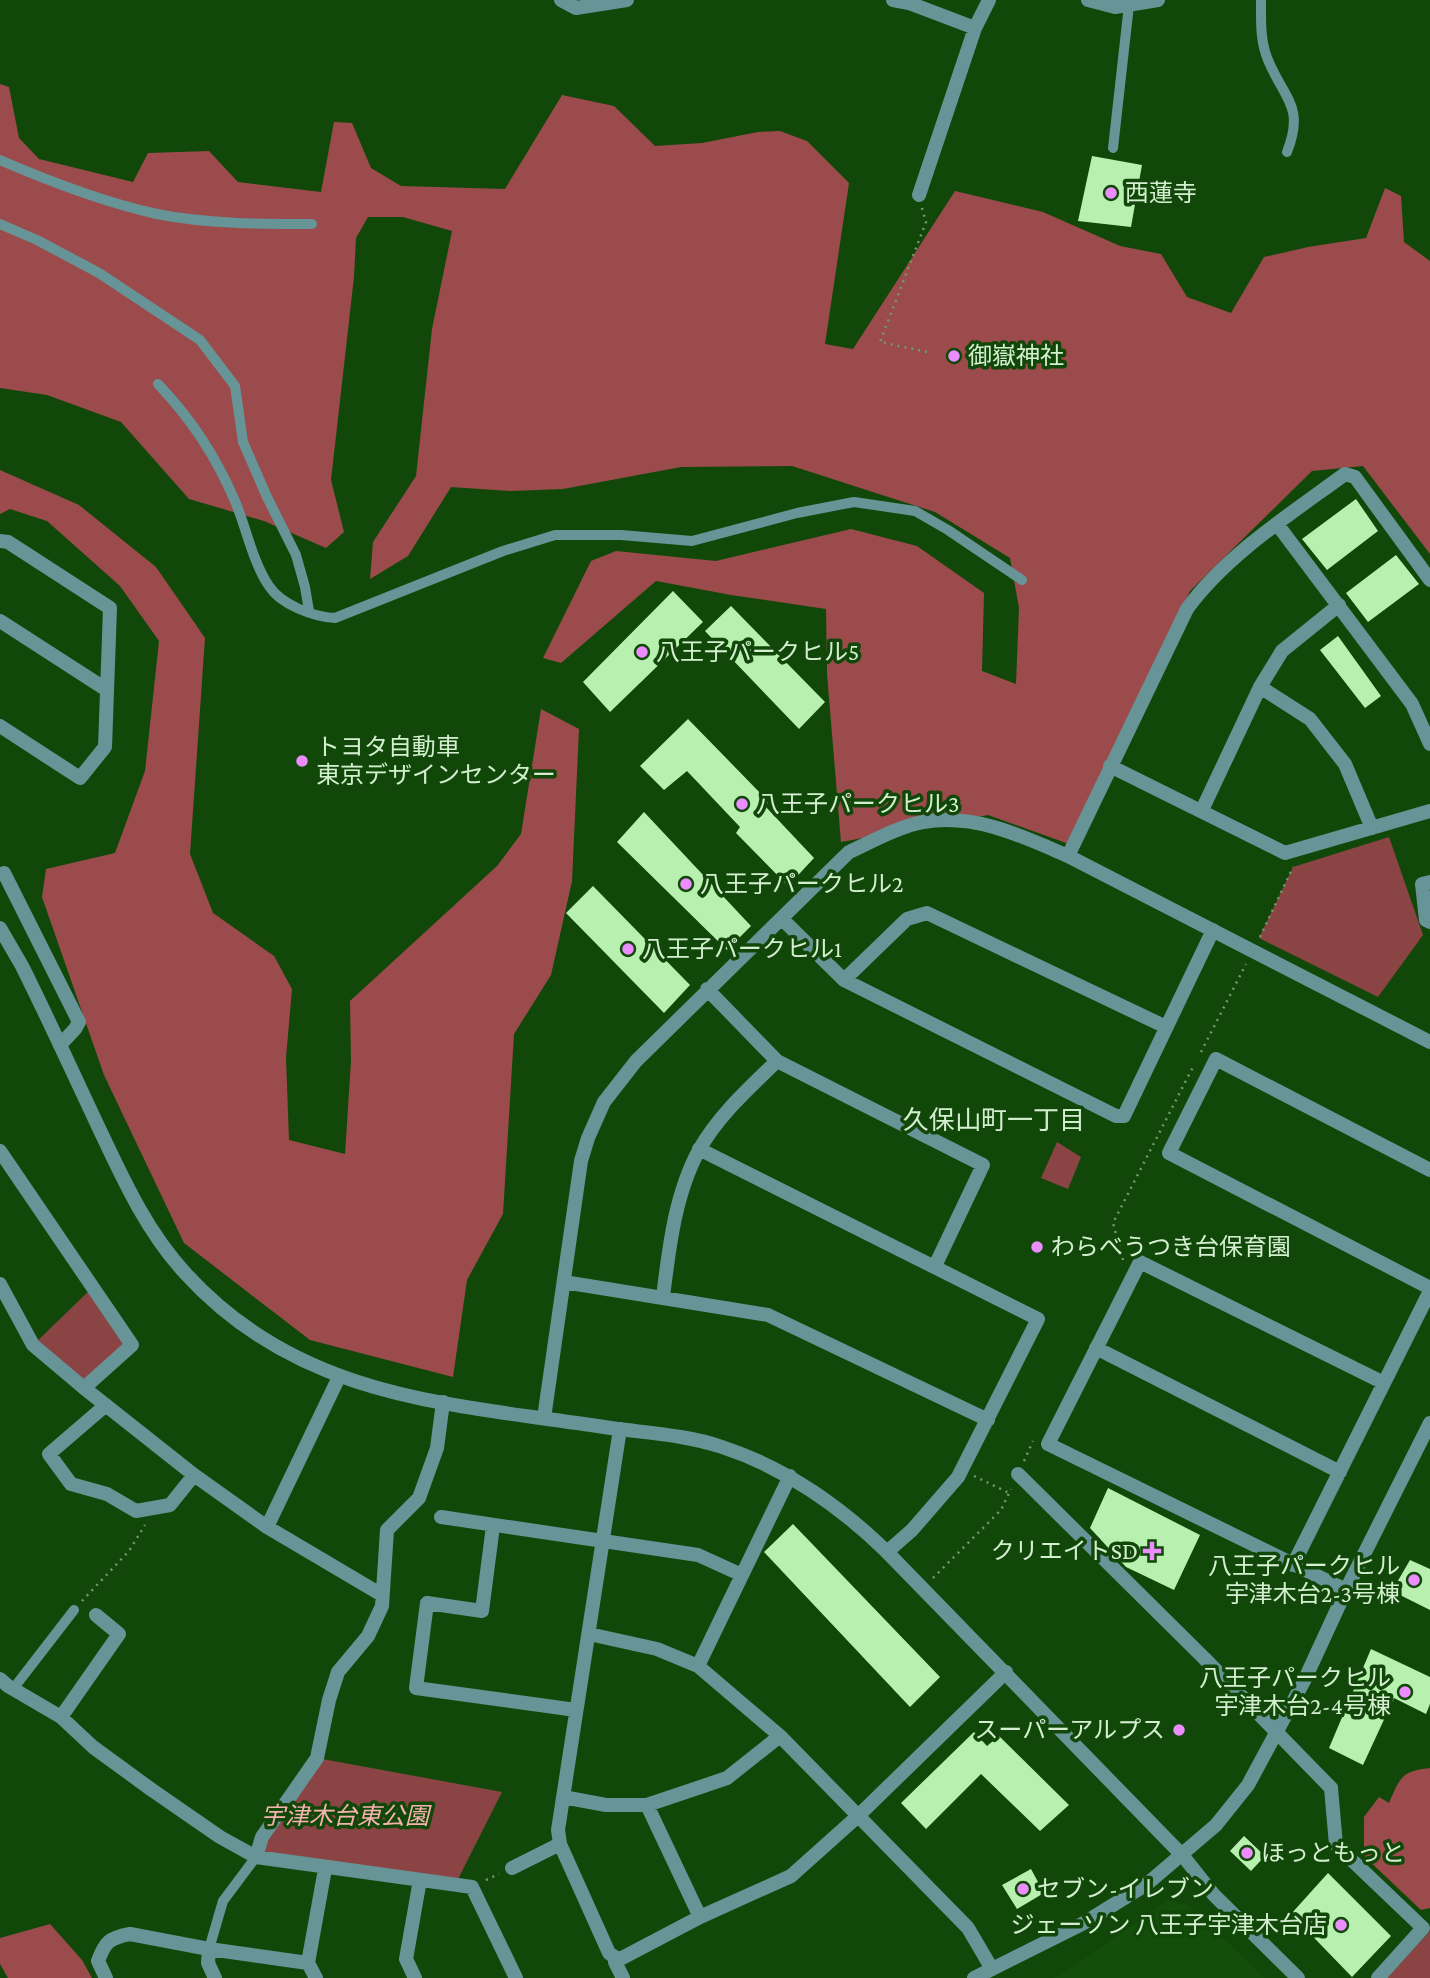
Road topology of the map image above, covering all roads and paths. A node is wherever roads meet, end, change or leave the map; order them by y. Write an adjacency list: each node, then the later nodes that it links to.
1 (561, 0): 2 (street)
2 (627, 0)
3 (893, 0): 9 (street)
4 (989, 0): 9 (street)
5 (1088, 0): 8 (street)
6 (1158, 0): 8 (street)
7 (1261, 0): 11 (lane)
8 (1129, 5): 10 (lane)
9 (975, 28): 13 (street)
10 (1113, 148)
11 (1287, 152)
12 (0, 160): 15 (lane)
13 (919, 195): 16 (path)
14 (0, 224): 23 (lane)
15 (312, 224)
16 (932, 353)
17 (158, 384): 23 (lane)
18 (1278, 524): 21 (street); 22 (street); 29 (street)
19 (0, 541): 26 (street)
20 (1022, 580): 23 (lane)
21 (1430, 580)
22 (1339, 605): 25 (street); 28 (street)
23 (309, 611)
24 (0, 621): 26 (street)
25 (1260, 687): 30 (street); 32 (street)
26 (107, 690): 27 (street)
27 (0, 726)
28 (1430, 744)
29 (1110, 766): 30 (street); 33 (street)
30 (1202, 810): 32 (street)
31 (1430, 811): 32 (street)
32 (1372, 828)
33 (1068, 856): 37 (street); 40 (street)
34 (1293, 867): 41 (path)
35 (4, 873): 46 (street)
36 (1430, 882): 38 (street)
37 (782, 919): 42 (street); 43 (street)
38 (1430, 922)
39 (0, 930): 46 (street)
40 (1213, 930): 41 (street); 44 (street)
41 (1253, 951): 45 (street); 51 (path)
42 (844, 981): 44 (street); 44 (street)
43 (707, 989): 47 (street); 53 (street)
44 (1166, 1027)
45 (1430, 1042)
46 (60, 1045): 58 (street)
47 (777, 1061): 48 (street); 52 (street)
48 (699, 1149): 52 (street); 56 (street)
49 (0, 1151): 60 (street)
50 (1430, 1170): 55 (street)
51 (1123, 1261)
52 (935, 1266): 64 (street)
53 (564, 1282): 56 (street); 63 (street)
54 (0, 1284): 60 (street)
55 (1430, 1289): 59 (street)
56 (663, 1297): 64 (street)
57 (1096, 1348): 59 (street); 69 (street); 80 (street)
58 (339, 1377): 61 (street); 77 (street)
59 (1384, 1383): 69 (street)
60 (84, 1388): 62 (street)
61 (443, 1402): 63 (street); 84 (street)
62 (106, 1405): 71 (street); 74 (street)
63 (544, 1418): 66 (street)
64 (988, 1420): 68 (street)
65 (1430, 1423): 83 (street)
66 (620, 1429): 72 (street); 78 (street)
67 (1035, 1436): 70 (path)
68 (962, 1470): 73 (path); 79 (street)
69 (1340, 1472): 80 (street)
70 (1018, 1474): 73 (path); 118 (street, bridge)
71 (194, 1475): 74 (street); 77 (street)
72 (790, 1476): 79 (street); 81 (street)
73 (1009, 1493): 82 (path)
74 (156, 1508): 85 (path)
75 (442, 1517): 76 (street)
76 (494, 1526): 78 (street); 92 (street)
77 (267, 1527): 84 (street)
78 (603, 1541): 81 (street); 87 (street)
79 (887, 1552): 82 (street)
80 (1293, 1565): 83 (street)
81 (742, 1575): 88 (street)
82 (923, 1588): 89 (street)
83 (1346, 1590): 99 (street)
84 (382, 1595): 100 (street)
85 (74, 1610): 91 (lane)
86 (96, 1615): 93 (street)
87 (589, 1634): 88 (street); 92 (street)
88 (698, 1666): 94 (street)
89 (1006, 1672): 97 (street); 99 (street)
90 (0, 1679): 91 (street)
91 (13, 1689): 93 (street)
92 (576, 1710): 95 (street)
93 (61, 1717): 100 (street)
94 (780, 1736): 96 (street); 97 (street)
95 (563, 1797): 96 (street); 98 (street)
96 (647, 1805): 105 (street)
97 (858, 1816): 105 (street); 109 (street)
98 (560, 1844): 101 (street); 107 (street)
99 (1183, 1856): 109 (street); 117 (street)
100 (256, 1857): 102 (street); 106 (lane)
101 (512, 1868): 104 (path)
102 (325, 1869): 103 (street); 108 (street)
103 (419, 1881): 104 (street); 113 (street)
104 (472, 1887): 114 (street)
105 (700, 1917): 107 (street)
106 (209, 1949): 108 (street); 110 (street); 111 (street)
107 (616, 1958): 115 (street)
108 (308, 1963): 112 (street)
109 (992, 1969): 116 (street)
110 (107, 1978)
111 (215, 1978)
112 (316, 1978)
113 (415, 1978)
114 (516, 1978)
115 (623, 1978)
116 (974, 1978)
117 (1298, 1978)
118 (1378, 1978)

